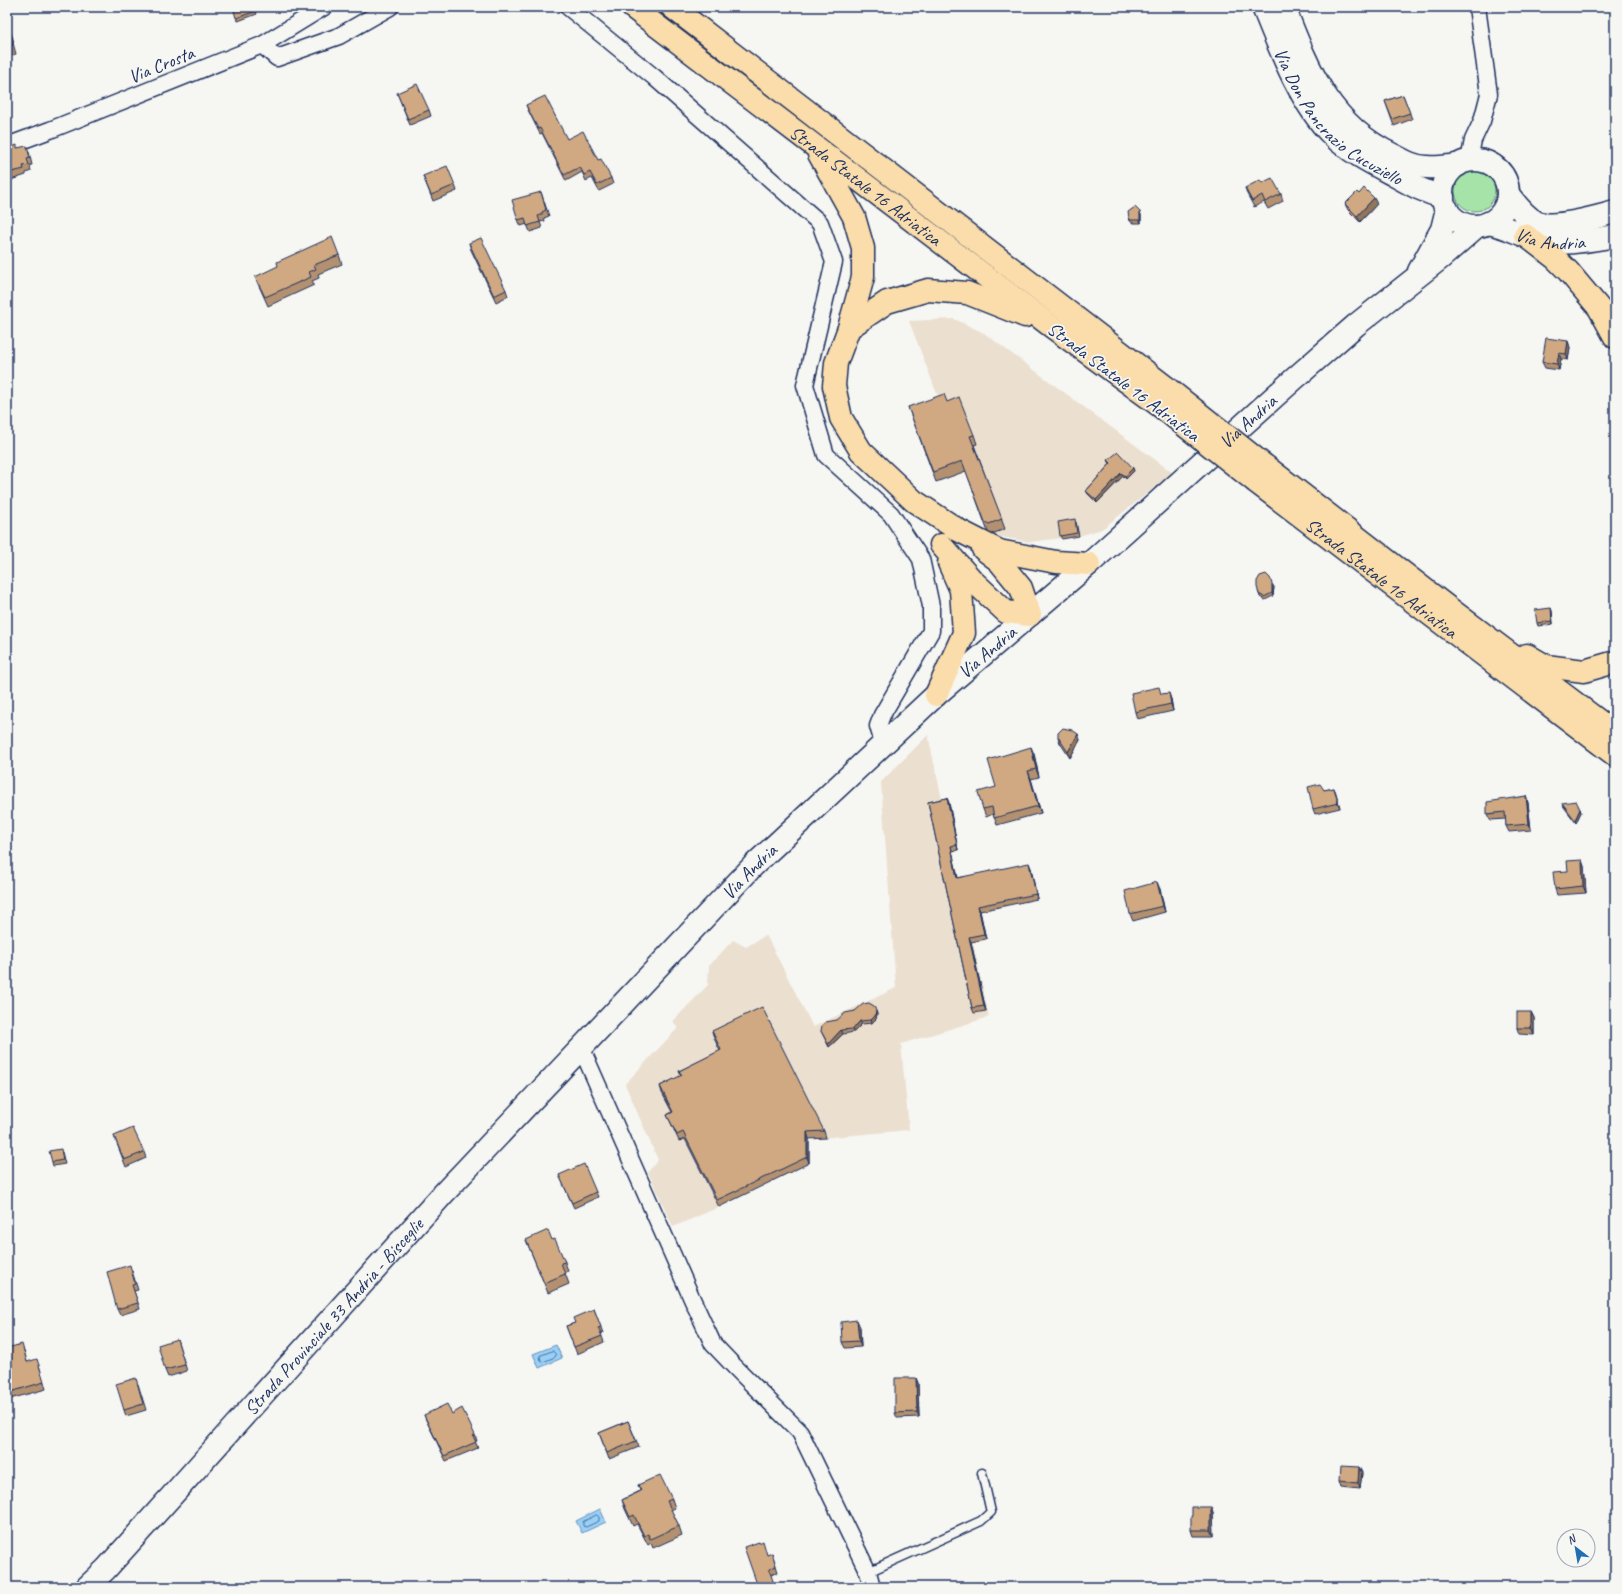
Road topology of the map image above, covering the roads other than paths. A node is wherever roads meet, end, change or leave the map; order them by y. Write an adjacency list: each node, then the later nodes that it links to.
1 (324, 7): 9 (street, Via Crosta)
2 (390, 7): 9 (street)
3 (568, 7): 34 (street)
4 (632, 7): 11 (highway, Strada Statale 16 Adriatica)
5 (672, 7): 23 (highway, Strada Statale 16 Adriatica)
6 (1263, 7): 14 (main road, Via Don Pancrazio Cucuziello)
7 (1284, 7): 12 (main road, Via Don Pancrazio Cucuziello)
8 (1477, 7): 12 (street)
9 (262, 45): 10 (street, Via Crosta)
10 (7, 146)
11 (814, 146): 20 (highway, Strada Statale 16 Adriatica); 21 (highway)
12 (1463, 163): 13 (main road, Via Andria); 14 (main road, Via Andria)
13 (1508, 194): 15 (main road, Via Andria); 16 (main road, Via Andria)
14 (1445, 203): 16 (main road, Via Andria); 19 (main road, Via Andria)
15 (1615, 212)
16 (1482, 225): 17 (main road, Via Andria); 19 (main road, Via Andria)
17 (1525, 235): 18 (main road, Via Andria); 22 (highway)
18 (1615, 236)
19 (1415, 279): 28 (main road, Via Andria)
20 (1051, 326): 21 (highway); 23 (highway, Strada Statale 16 Adriatica)
21 (849, 328): 25 (highway)
22 (1615, 337)
23 (1163, 397): 24 (highway, Strada Statale 16 Adriatica, bridge)
24 (1260, 474): 29 (highway, Strada Statale 16 Adriatica); 35 (highway, Strada Statale 16 Adriatica)
25 (914, 501): 26 (highway); 27 (highway)
26 (958, 530): 28 (highway); 30 (highway)
27 (941, 545): 30 (highway); 32 (highway)
28 (1089, 564): 30 (main road, Via Andria)
29 (1446, 606): 31 (highway); 33 (highway, Strada Statale 16 Adriatica)
30 (1030, 615): 32 (main road, Via Andria)
31 (1615, 662)
32 (936, 695): 34 (main road, Via Andria)
33 (1615, 733)
34 (883, 743): 36 (main road, Via Andria)
35 (1615, 755)
36 (581, 1047): 38 (main road, Strada Provinciale 33 Andria - Bisceglie); 39 (street)
37 (982, 1473): 39 (lane)
38 (103, 1578): 40 (main road, Strada Provinciale 33 Andria - Bisceglie)
39 (870, 1580)
40 (87, 1587)

